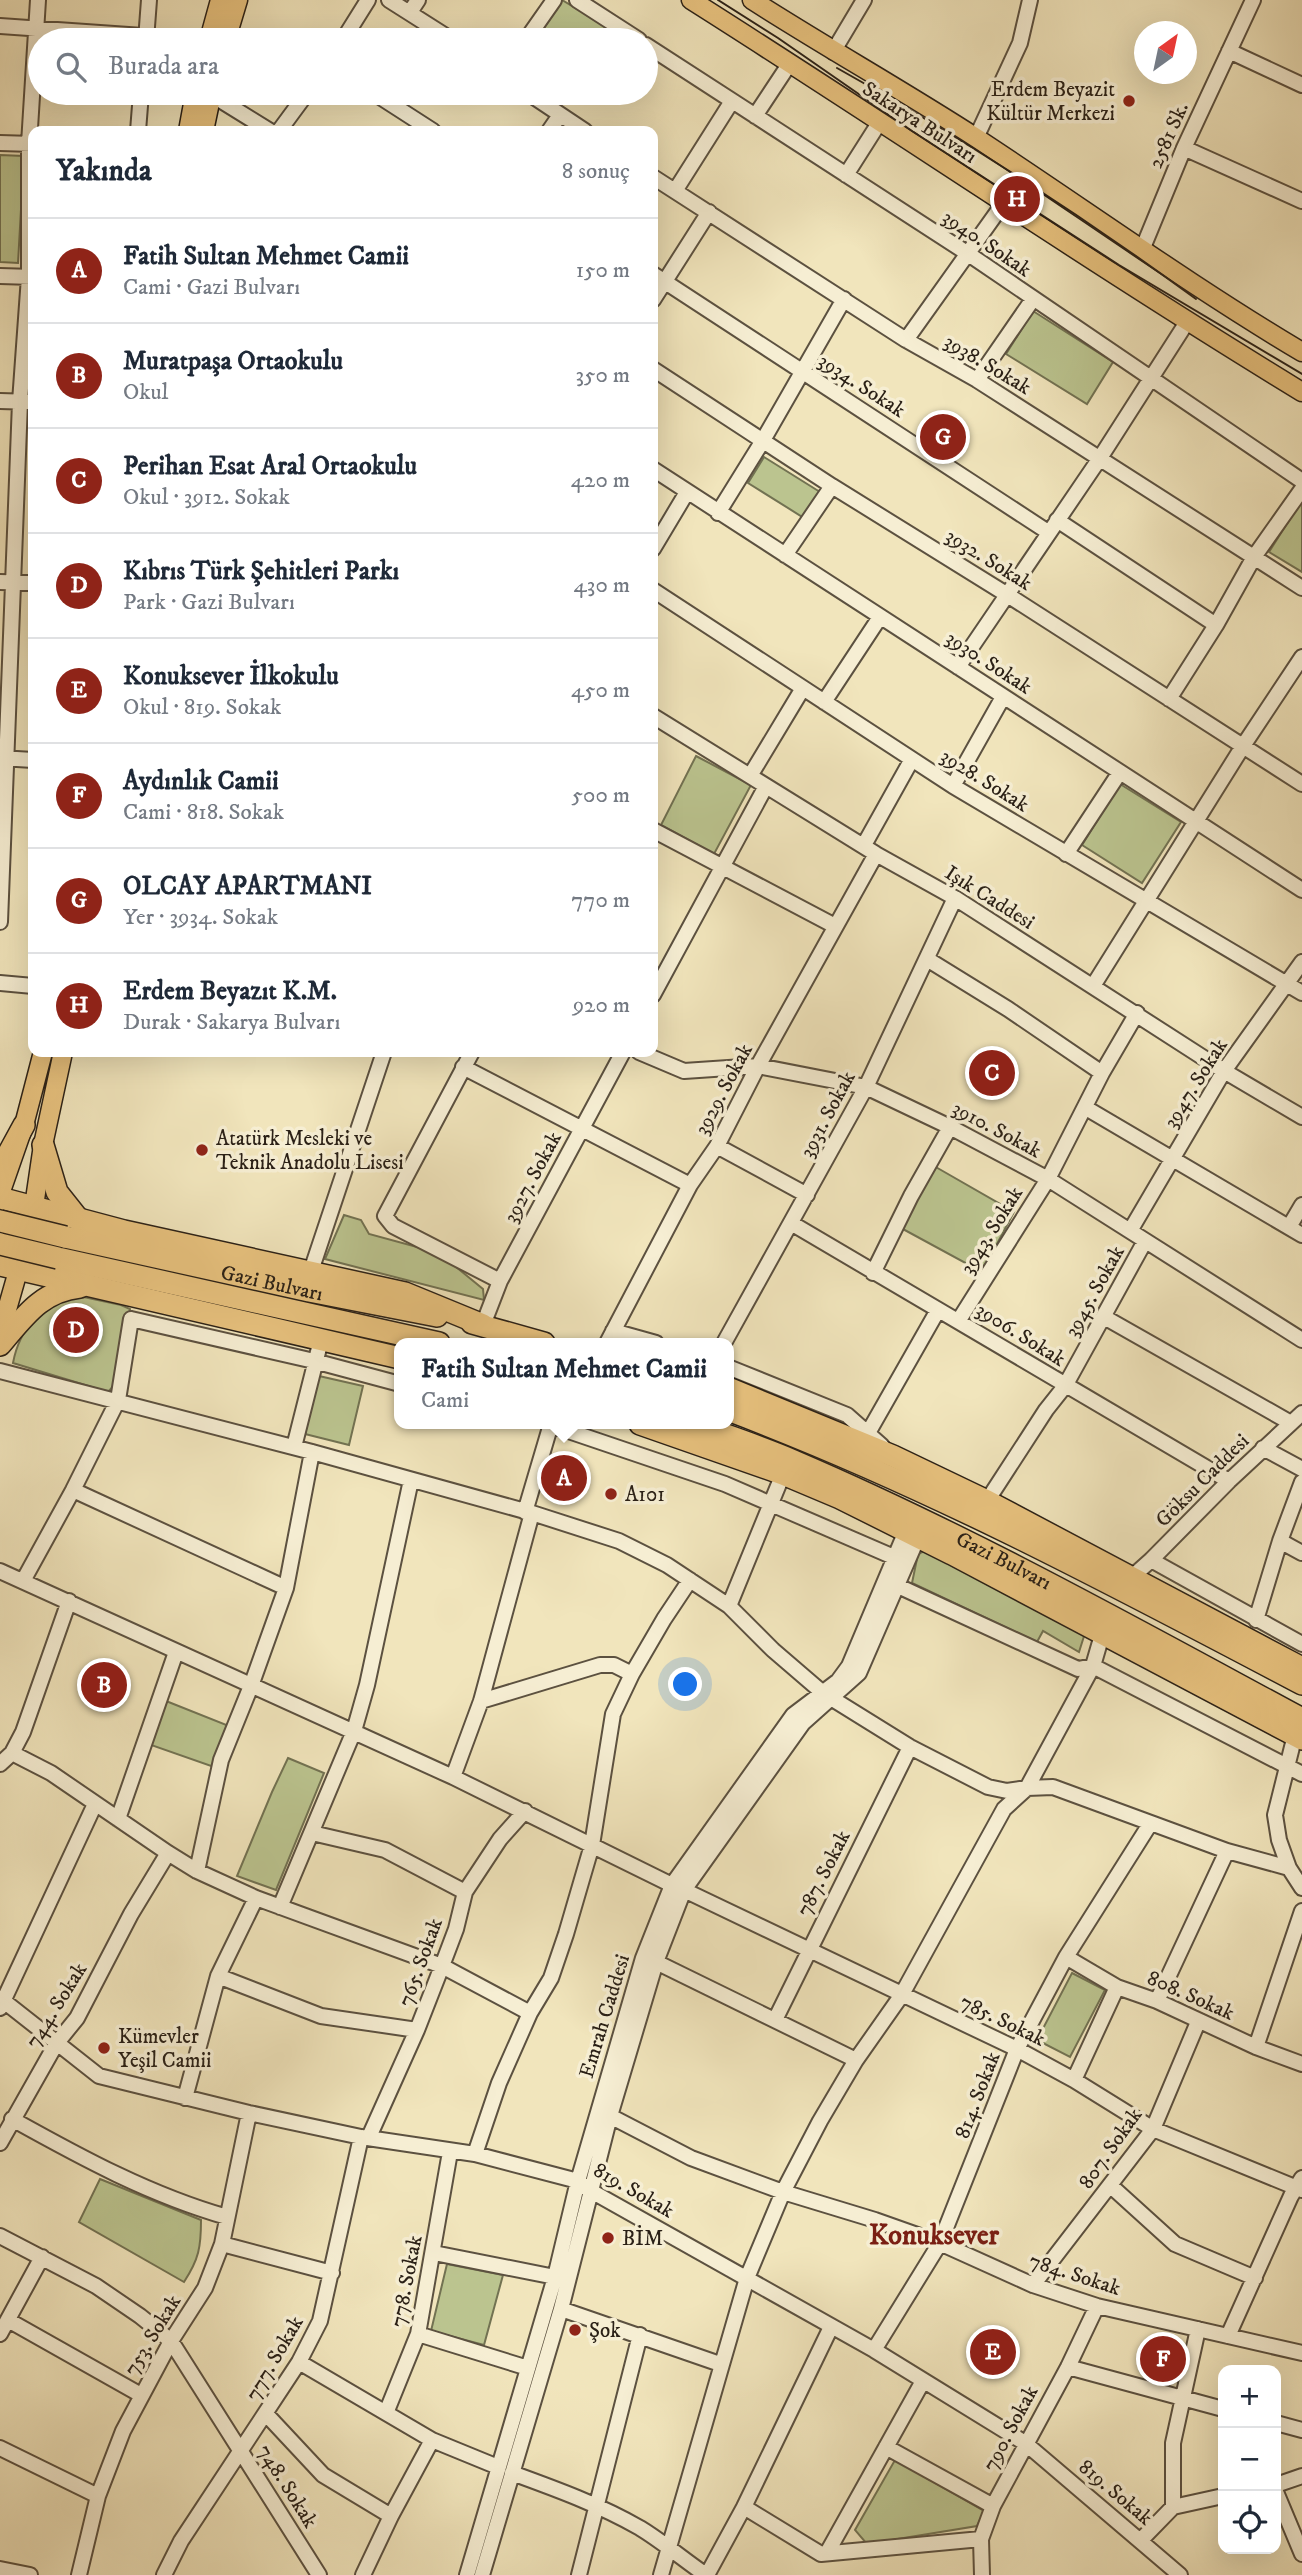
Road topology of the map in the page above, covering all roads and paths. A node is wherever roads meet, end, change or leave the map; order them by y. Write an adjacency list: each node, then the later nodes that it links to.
1 (38, 0): 16 (street)
2 (149, 0): 18 (street)
3 (220, 0): 19 (main road)
4 (238, 0): 20 (main road)
5 (368, 0): 21 (street)
6 (389, 0): 14 (street)
7 (554, 0): 23 (street)
8 (577, 0): 24 (street)
9 (691, 0): 28 (main road, Sakarya Bulvarı)
10 (752, 0): 26 (main road, Sakarya Bulvarı)
11 (864, 0): 26 (street)
12 (1030, 0): 51 (street)
13 (1253, 0): 25 (street, 2581 Sk.)
14 (414, 6): 22 (street)
15 (0, 26): 16 (street)
16 (36, 27): 17 (street)
17 (46, 28)
18 (147, 28)
19 (212, 28)
20 (230, 28)
21 (350, 28)
22 (439, 28)
23 (534, 28)
24 (620, 28)
25 (1229, 51): 29 (street); 54 (street, 2581 Sk.)
26 (833, 52): 51 (main road, Sakarya Bulvarı)
27 (658, 53): 30 (street, 3940. Sokak)
28 (790, 63): 40 (street); 41 (main road, Sakarya Bulvarı)
29 (1302, 85)
30 (732, 101): 40 (street, 3940. Sokak); 57 (street)
31 (33, 105): 42 (street)
32 (141, 105): 43 (street)
33 (201, 105): 44 (main road)
34 (205, 105): 45 (main road)
35 (225, 105): 46 (street)
36 (298, 105): 47 (street)
37 (393, 105): 48 (street)
38 (545, 105): 39 (street)
39 (560, 115): 49 (street); 50 (street)
40 (755, 116): 55 (street, 3940. Sokak)
41 (879, 123): 55 (street); 59 (main road, Sakarya Bulvarı)
42 (32, 126)
43 (139, 126)
44 (190, 126)
45 (204, 126)
46 (261, 126)
47 (283, 126)
48 (425, 126)
49 (552, 126)
50 (576, 126)
51 (976, 138): 61 (main road, Sakarya Bulvarı)
52 (0, 143): 53 (street)
53 (28, 144)
54 (1184, 148): 58 (street); 61 (street, 2581 Sk.)
55 (845, 175): 62 (street, 3940. Sokak)
56 (658, 180): 57 (street, 3938. Sokak)
57 (675, 191): 60 (street, 3938. Sokak)
58 (1302, 201)
59 (1003, 204): 62 (street); 68 (main road, Sakarya Bulvarı)
60 (709, 212): 65 (street); 66 (street, 3938. Sokak)
61 (1142, 250): 70 (main road, Sakarya Bulvarı)
62 (967, 253): 67 (street, 3940. Sokak); 69 (street)
63 (0, 276): 64 (street)
64 (28, 277)
65 (658, 278): 73 (street, 3934. Sokak)
66 (844, 299): 69 (street, 3938. Sokak); 73 (street)
67 (1033, 299): 74 (street, 3940. Sokak); 75 (street)
68 (1187, 322): 74 (street); 76 (main road, Sakarya Bulvarı)
69 (906, 340): 75 (street, 3938. Sokak)
70 (1302, 352)
71 (28, 371): 78 (street)
72 (658, 372): 79 (street, 3932. Sokak)
73 (803, 372): 79 (street); 87 (street, 3934. Sokak)
74 (1150, 378): 80 (street); 82 (street, 3940. Sokak)
75 (977, 380): 80 (street, 3938. Sokak)
76 (1302, 391)
77 (0, 401): 78 (street)
78 (27, 402): 91 (street)
79 (762, 442): 83 (street, 3932. Sokak); 86 (street)
80 (1100, 458): 87 (street); 90 (street, 3938. Sokak)
81 (658, 472): 85 (street, 3930. Sokak)
82 (1302, 481)
83 (832, 486): 89 (street); 95 (street, 3932. Sokak)
84 (1302, 489): 90 (street)
85 (687, 492): 86 (street, 3930. Sokak); 88 (street)
86 (719, 513): 89 (street, 3930. Sokak)
87 (1053, 526): 95 (street); 97 (street, 3934. Sokak)
88 (658, 541)
89 (785, 555): 96 (street, 3930. Sokak)
90 (1254, 557): 93 (street, 3938. Sokak); 97 (street)
91 (6, 582): 92 (street); 106 (street)
92 (28, 583)
93 (1302, 588)
94 (658, 593): 100 (street, 3928. Sokak)
95 (1006, 594): 99 (street); 102 (street, 3932. Sokak)
96 (880, 617): 99 (street, 3930. Sokak); 103 (street)
97 (1216, 625): 102 (street)
98 (1302, 657): 105 (street)
99 (958, 667): 101 (street, 3930. Sokak)
100 (803, 688): 103 (street, 3928. Sokak); 110 (street)
101 (1003, 697): 109 (street, 3930. Sokak); 113 (street)
102 (1169, 699): 105 (street, 3932. Sokak)
103 (824, 702): 107 (street, 3928. Sokak)
104 (658, 723): 110 (street, Işık Caddesi)
105 (1243, 746): 111 (street, 3932. Sokak); 114 (street)
106 (4, 758): 108 (street); 122 (street)
107 (912, 759): 113 (street, 3928. Sokak); 116 (street, 3929. Sokak)
108 (28, 760)
109 (1120, 772): 114 (street, 3930. Sokak); 117 (street)
110 (750, 776): 112 (street, Işık Caddesi)
111 (1302, 784)
112 (766, 786): 116 (street, Işık Caddesi); 118 (street)
113 (953, 786): 117 (street, 3928. Sokak)
114 (1197, 822): 119 (street, 3930. Sokak); 121 (street)
115 (658, 833): 118 (street)
116 (870, 849): 120 (street, Işık Caddesi); 123 (street, 3929. Sokak)
117 (1066, 854): 121 (street, 3928. Sokak)
118 (721, 865): 123 (street); 128 (street)
119 (1302, 890)
120 (955, 898): 124 (street, 3931. Sokak); 130 (street, Işık Caddesi)
121 (1147, 901): 127 (street, 3928. Sokak); 130 (street)
122 (0, 922)
123 (835, 926): 139 (street, 3929. Sokak)
124 (927, 959): 142 (street); 143 (street, 3931. Sokak)
125 (1302, 962): 127 (street, 3947. Sokak)
126 (0, 983): 129 (street)
127 (1286, 983): 131 (street, 3928. Sokak); 141 (street, 3947. Sokak)
128 (658, 985)
129 (28, 986)
130 (1094, 986): 132 (street, Işık Caddesi)
131 (1302, 993)
132 (1137, 1013): 141 (street, Işık Caddesi); 142 (street, 3943. Sokak)
133 (42, 1057): 146 (main road)
134 (62, 1057): 149 (main road)
135 (382, 1057): 168 (street)
136 (469, 1057): 140 (street)
137 (620, 1057): 148 (street, 3927. Sokak)
138 (651, 1057): 139 (street, 3910. Sokak)
139 (758, 1066): 143 (street, 3910. Sokak); 150 (street, 3929. Sokak)
140 (463, 1067): 148 (street); 170 (street)
141 (1224, 1071): 145 (street, Işık Caddesi); 151 (street, 3947. Sokak)
142 (1102, 1073): 144 (street, 3943. Sokak)
143 (866, 1087): 147 (street, 3910. Sokak); 155 (street, 3931. Sokak)
144 (1086, 1108): 151 (street); 153 (street, 3943. Sokak)
145 (1302, 1117)
146 (24, 1125): 152 (highway); 156 (main road)
147 (950, 1127): 153 (street, 3910. Sokak); 169 (street)
148 (581, 1129): 154 (street); 170 (street, 3927. Sokak)
149 (43, 1144): 158 (main road); 160 (highway)
150 (717, 1146): 154 (street, 3929. Sokak); 155 (street)
151 (1173, 1159): 162 (street); 163 (street, 3947. Sokak)
152 (0, 1169)
153 (1048, 1179): 163 (street, 3910. Sokak); 174 (street, 3943. Sokak)
154 (691, 1185): 177 (street, 3929. Sokak)
155 (807, 1195): 161 (street, 3931. Sokak)
156 (0, 1196): 158 (highway)
157 (1302, 1205): 162 (street)
158 (36, 1208): 160 (highway); 167 (main road)
159 (0, 1221): 175 (highway, Gazi Bulvarı, bridge)
160 (80, 1221): 168 (highway)
161 (791, 1223): 169 (street, 3906. Sokak); 180 (street, 3931. Sokak)
162 (1289, 1227): 164 (street)
163 (1130, 1231): 165 (street, 3910. Sokak)
164 (1302, 1235)
165 (1145, 1241): 173 (street, 3945. Sokak); 182 (street, 3910. Sokak)
166 (0, 1244): 178 (highway, Gazi Bulvarı, bridge)
167 (9, 1267): 171 (highway); 176 (main road)
168 (311, 1271): 175 (highway)
169 (873, 1273): 172 (street, 3906. Sokak)
170 (500, 1282): 175 (street, 3927. Sokak)
171 (85, 1286): 181 (highway); 183 (highway)
172 (938, 1310): 174 (street, 3906. Sokak); 200 (street)
173 (1104, 1317): 190 (street, 3945. Sokak); 195 (street)
174 (959, 1320): 190 (street, 3906. Sokak)
175 (483, 1325): 179 (highway, Gazi Bulvarı)
176 (0, 1334)
177 (610, 1337)
178 (417, 1338)
179 (528, 1338)
180 (727, 1338)
181 (321, 1340): 184 (highway); 185 (highway); 186 (street)
182 (1302, 1340)
183 (0, 1345)
184 (394, 1347)
185 (394, 1357)
186 (314, 1362): 189 (street); 192 (street); 201 (street)
187 (734, 1369): 200 (street)
188 (0, 1371): 192 (street)
189 (394, 1382)
190 (1065, 1386): 208 (street, 3906. Sokak); 211 (street, 3945. Sokak)
191 (734, 1390): 204 (highway)
192 (118, 1400): 201 (street); 210 (street)
193 (734, 1411): 234 (highway, Gazi Bulvarı)
194 (1302, 1413): 195 (street, Göksu Caddesi)
195 (1291, 1423): 202 (street, Göksu Caddesi)
196 (549, 1429): 213 (street)
197 (565, 1429): 212 (street)
198 (654, 1429): 206 (highway)
199 (709, 1429): 239 (highway, Gazi Bulvarı)
200 (868, 1433): 204 (street)
201 (294, 1447): 203 (street)
202 (1263, 1448): 205 (street); 208 (street, Göksu Caddesi)
203 (312, 1452): 207 (street); 224 (street)
204 (893, 1456): 211 (highway)
205 (1302, 1469)
206 (783, 1474): 212 (street); 214 (highway)
207 (411, 1480): 213 (street); 238 (street)
208 (1229, 1481): 218 (street, Göksu Caddesi)
209 (1302, 1482): 215 (street)
210 (73, 1490): 222 (street); 224 (street)
211 (987, 1501): 220 (highway)
212 (772, 1503): 217 (street); 226 (street)
213 (529, 1512): 221 (street); 237 (street)
214 (912, 1534): 217 (street, Emrah Caddesi); 223 (street, Emrah Caddesi); 228 (highway)
215 (1280, 1541): 216 (street); 227 (street)
216 (1302, 1553)
217 (896, 1558): 236 (street, Emrah Caddesi)
218 (1151, 1560): 220 (street, Göksu Caddesi); 227 (street)
219 (0, 1572): 222 (street, 785. Sokak)
220 (1132, 1577): 232 (highway)
221 (690, 1580): 226 (street); 233 (street)
222 (23, 1581): 225 (street, 785. Sokak)
223 (898, 1587): 231 (street); 236 (street, Emrah Caddesi)
224 (286, 1588): 235 (street)
225 (69, 1601): 230 (street, 785. Sokak); 241 (street)
226 (729, 1606): 236 (street)
227 (1256, 1620): 229 (street)
228 (1102, 1635): 231 (street); 239 (highway)
229 (1302, 1644)
230 (176, 1652): 235 (street, 785. Sokak); 249 (street)
231 (1093, 1666): 243 (street); 246 (street)
232 (1302, 1668)
233 (632, 1674): 237 (street); 252 (street)
234 (1302, 1684)
235 (251, 1686): 238 (street, 785. Sokak); 256 (street)
236 (828, 1695): 240 (street); 257 (street, Emrah Caddesi)
237 (481, 1700): 245 (street)
238 (354, 1731): 245 (street, 785. Sokak); 251 (street)
239 (1300, 1731): 243 (street)
240 (910, 1747): 246 (street); 263 (street, 787. Sokak)
241 (12, 1753): 242 (street); 247 (street)
242 (0, 1764)
243 (1286, 1766): 244 (street); 255 (street)
244 (1302, 1774)
245 (453, 1777): 248 (street, 785. Sokak)
246 (1027, 1788): 250 (street); 269 (street)
247 (95, 1804): 249 (street); 271 (street)
248 (525, 1811): 252 (street, 785. Sokak); 259 (street, 765. Sokak)
249 (118, 1819): 254 (street)
250 (1150, 1824): 253 (street); 264 (street, 814. Sokak)
251 (312, 1833): 259 (street); 261 (street)
252 (592, 1845): 257 (street, 785. Sokak); 272 (street)
253 (1227, 1851): 255 (street); 270 (street)
254 (168, 1853): 256 (street); 276 (street, 744. Sokak)
255 (1289, 1868): 258 (street)
256 (197, 1871): 260 (street)
257 (678, 1887): 263 (street, 785. Sokak); 265 (street, Emrah Caddesi); 291 (street, Emrah Caddesi)
258 (1302, 1888)
259 (465, 1892): 266 (street, 765. Sokak)
260 (256, 1898): 261 (street); 267 (street)
261 (280, 1907): 266 (street)
262 (1302, 1911): 277 (street)
263 (809, 1949): 269 (street, 785. Sokak); 273 (street, 787. Sokak)
264 (1066, 1957): 268 (street, 808. Sokak); 278 (street, 814. Sokak)
265 (656, 1962): 273 (street); 284 (street, Emrah Caddesi)
266 (442, 1966): 272 (street); 275 (street, 765. Sokak)
267 (218, 1976): 275 (street); 282 (street)
268 (1117, 1987): 270 (street, 808. Sokak); 281 (street)
269 (901, 1996): 278 (street, 785. Sokak); 279 (street)
270 (1157, 2001): 274 (street, 808. Sokak)
271 (2, 2003): 276 (street, 819. Sokak)
272 (530, 2012): 290 (street)
273 (775, 2020): 279 (street)
274 (1198, 2022): 277 (street, 808. Sokak); 286 (street, 807. Sokak)
275 (417, 2030): 287 (street, 765. Sokak)
276 (56, 2044): 282 (street, 819. Sokak); 285 (street, 744. Sokak)
277 (1256, 2047): 280 (street, 808. Sokak)
278 (1017, 2049): 281 (street, 785. Sokak); 298 (street, 814. Sokak)
279 (856, 2060): 295 (street)
280 (1302, 2064)
281 (1074, 2080): 286 (street, 785. Sokak)
282 (185, 2098): 283 (street, 819. Sokak)
283 (249, 2113): 287 (street, 819. Sokak); 296 (street, 753. Sokak)
284 (610, 2116): 294 (street, Emrah Caddesi); 295 (street, 784. Sokak)
285 (12, 2119): 288 (street, 744. Sokak); 296 (street)
286 (1153, 2129): 292 (street, 785. Sokak); 293 (street, 807. Sokak)
287 (365, 2137): 289 (street, 819. Sokak); 302 (street, 777. Sokak)
288 (0, 2143)
289 (450, 2152): 290 (street, 819. Sokak); 300 (street, 778. Sokak)
290 (475, 2154): 291 (street, 819. Sokak)
291 (578, 2180): 294 (street, 819. Sokak); 303 (street, Emrah Caddesi)
292 (1301, 2185): 305 (street)
293 (1111, 2186): 305 (street); 306 (street, 807. Sokak)
294 (591, 2191): 304 (street, 819. Sokak); 308 (street, Emrah Caddesi)
295 (783, 2192): 298 (street, 784. Sokak); 304 (street)
296 (227, 2217): 299 (street, 753. Sokak)
297 (0, 2236): 301 (street, 748. Sokak)
298 (940, 2243): 306 (street, 784. Sokak); 317 (street, 814. Sokak)
299 (222, 2244): 302 (street); 316 (street, 753. Sokak)
300 (434, 2253): 303 (street); 313 (street, 778. Sokak)
301 (42, 2257): 309 (street); 316 (street, 748. Sokak)
302 (332, 2273): 319 (street, 777. Sokak)
303 (555, 2277): 322 (street, Emrah Caddesi)
304 (747, 2278): 310 (street, 819. Sokak); 320 (street)
305 (1255, 2278): 315 (street)
306 (1033, 2286): 307 (street, 784. Sokak)
307 (1097, 2306): 311 (street, 784. Sokak); 321 (street, 790. Sokak)
308 (561, 2309): 314 (street); 336 (street, Emrah Caddesi)
309 (8, 2320): 312 (street); 324 (street)
310 (831, 2327): 317 (street, 819. Sokak); 344 (street)
311 (1198, 2329): 315 (street, 784. Sokak); 325 (street)
312 (0, 2334)
313 (418, 2334): 322 (street); 327 (street, 778. Sokak)
314 (640, 2335): 320 (street); 342 (street)
315 (1228, 2336): 318 (street, 784. Sokak)
316 (171, 2341): 324 (street, 753. Sokak); 335 (street, 748. Sokak)
317 (874, 2350): 323 (street, 819. Sokak)
318 (1302, 2353)
319 (299, 2362): 327 (street); 328 (street, 777. Sokak)
320 (720, 2364): 349 (street)
321 (1068, 2367): 325 (street); 332 (street, 790. Sokak)
322 (528, 2368): 336 (street, Emrah Caddesi)
323 (923, 2381): 332 (street, 819. Sokak); 333 (street)
324 (141, 2395): 339 (street, 753. Sokak)
325 (1185, 2399): 326 (street); 345 (street)
326 (1218, 2408)
327 (386, 2413): 331 (street)
328 (266, 2414): 335 (street, 777. Sokak); 346 (street)
329 (1281, 2424): 330 (street)
330 (1302, 2430)
331 (432, 2440): 336 (street); 346 (street)
332 (1025, 2443): 343 (street, 790. Sokak); 348 (street, 819. Sokak)
333 (886, 2447): 343 (street); 350 (street)
334 (0, 2448): 339 (street)
335 (242, 2451): 353 (street, 748. Sokak); 356 (street, 777. Sokak)
336 (505, 2470): 342 (street); 358 (street, Emrah Caddesi); 359 (street, Emrah Caddesi)
337 (1302, 2476): 338 (street)
338 (1281, 2483)
339 (98, 2496): 355 (street, 753. Sokak)
340 (1218, 2497): 345 (street)
341 (1281, 2504): 351 (street)
342 (596, 2505): 349 (street); 360 (street)
343 (993, 2505): 347 (street, 790. Sokak)
344 (744, 2507): 350 (street); 362 (street)
345 (1173, 2507): 348 (street)
346 (391, 2516): 357 (street)
347 (981, 2539): 350 (street); 363 (street, 790. Sokak)
348 (1140, 2541): 364 (street, 819. Sokak)
349 (669, 2549): 361 (street); 362 (street)
350 (827, 2553)
351 (1302, 2554)
352 (0, 2570): 354 (street)
353 (316, 2574)
354 (30, 2575)
355 (79, 2575)
356 (164, 2575)
357 (363, 2575)
358 (467, 2575)
359 (482, 2575)
360 (579, 2575)
361 (661, 2575)
362 (706, 2575)
363 (982, 2575)
364 (1180, 2575)

